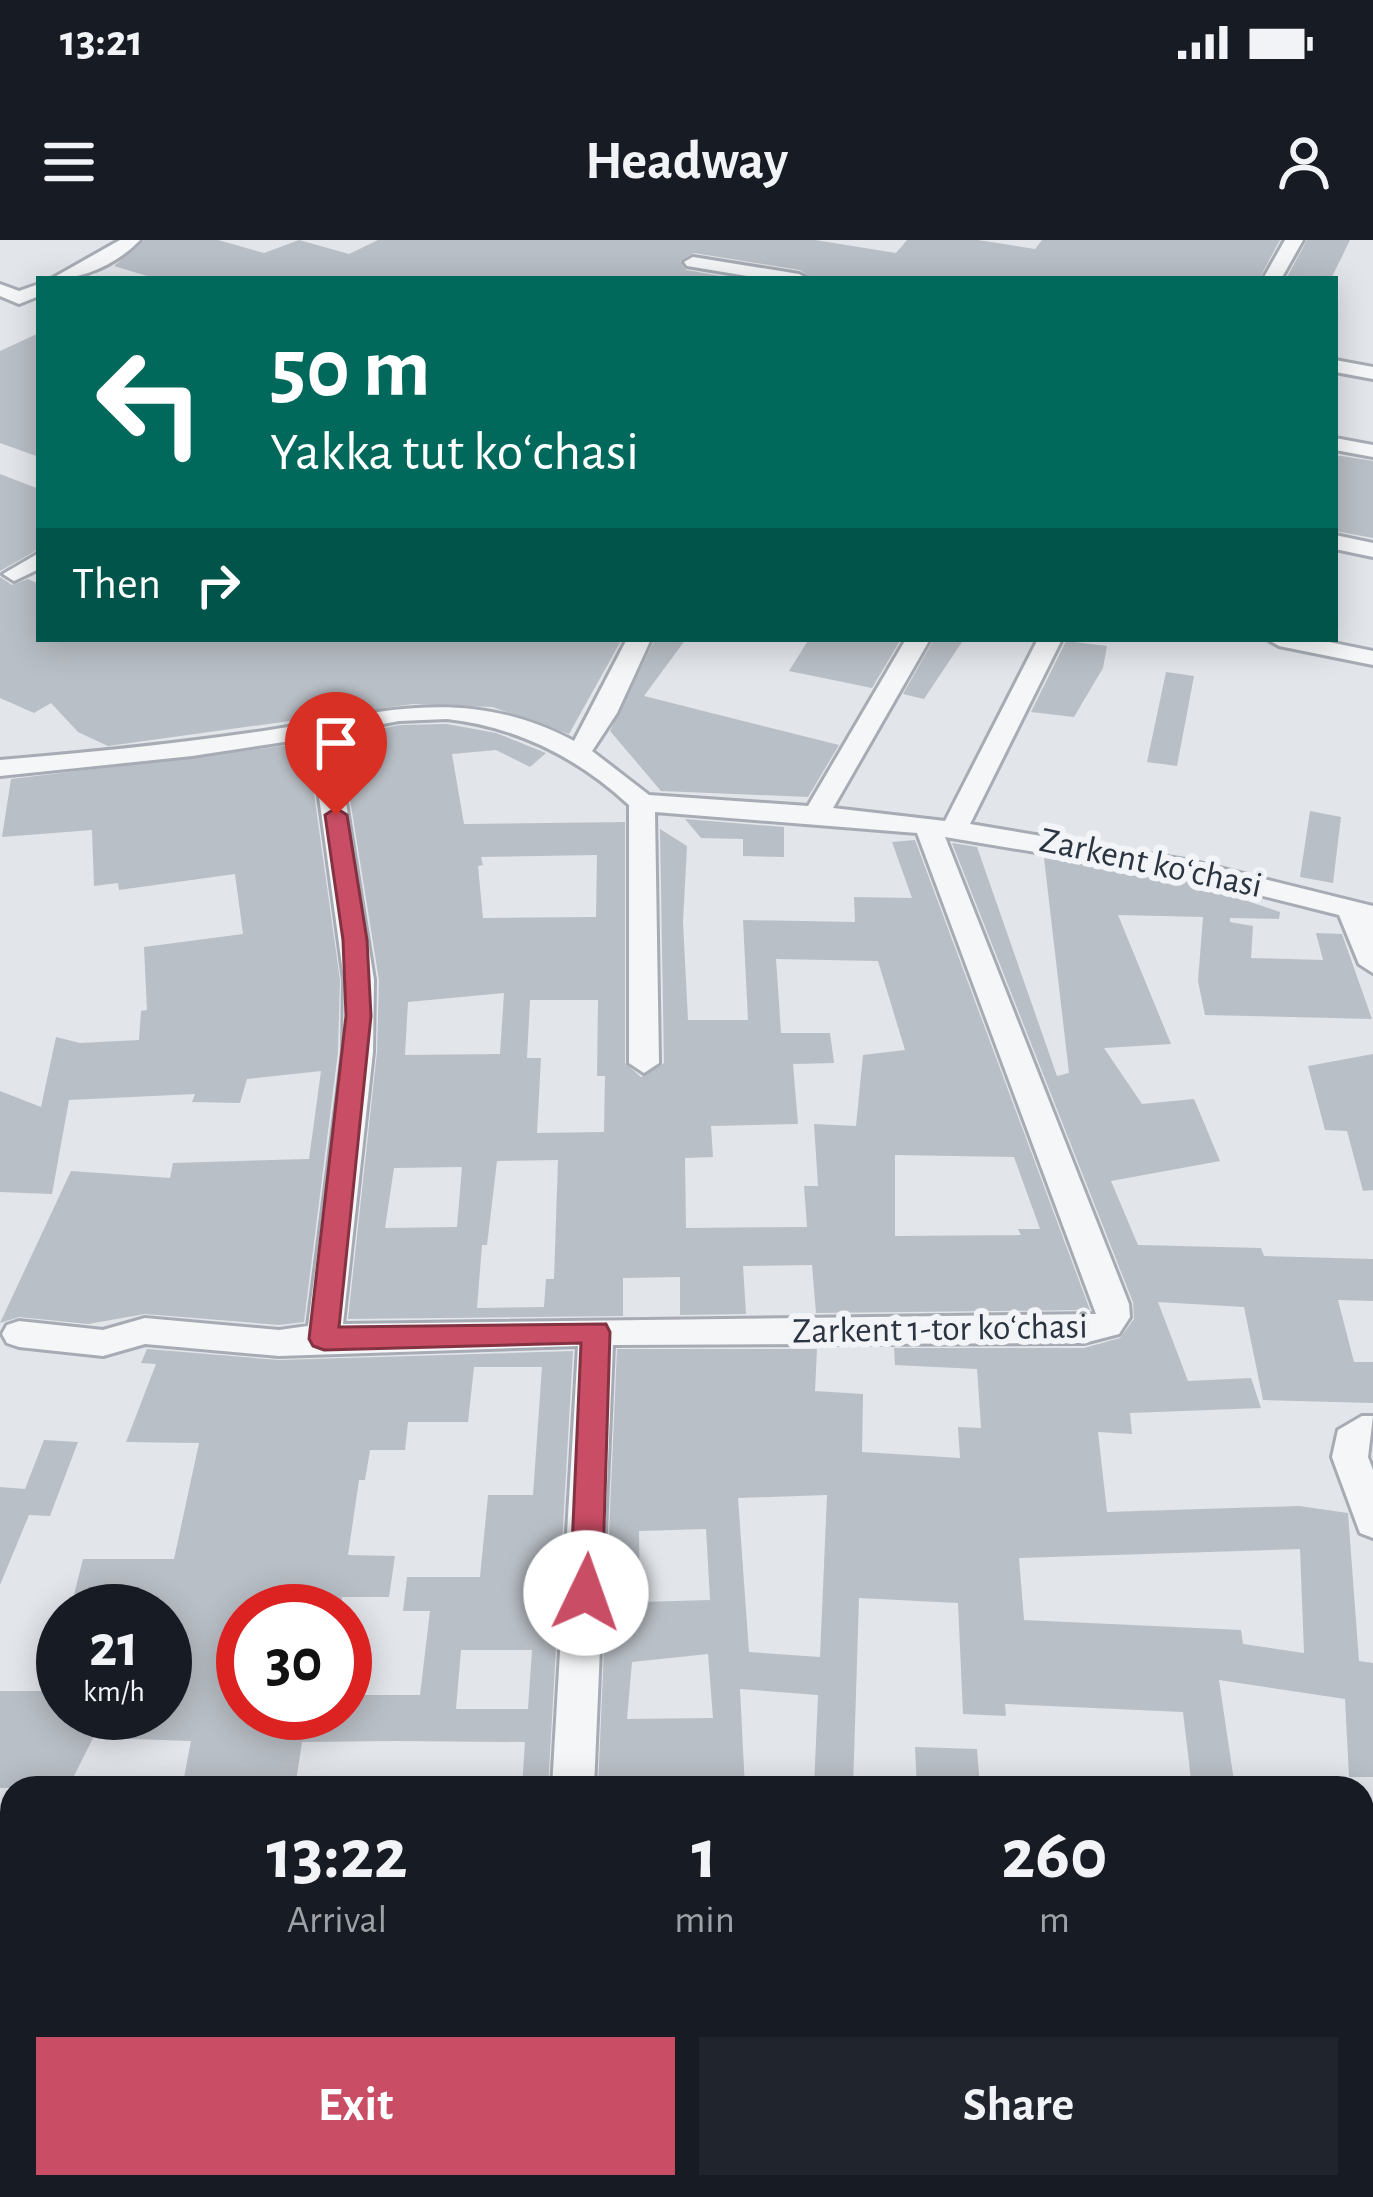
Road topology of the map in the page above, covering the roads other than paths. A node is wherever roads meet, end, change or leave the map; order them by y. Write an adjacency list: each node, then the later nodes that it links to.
1 (130, 240): 4 (street)
2 (1294, 240): 6 (street)
3 (693, 262): 5 (street)
4 (66, 276)
5 (780, 276)
6 (1274, 276)
7 (0, 289): 8 (street)
8 (36, 290)
9 (1338, 367): 10 (street)
10 (1373, 373)
11 (1338, 445): 12 (street)
12 (1373, 451)
13 (1338, 543): 14 (street)
14 (1373, 550)
15 (36, 562): 16 (street)
16 (14, 574)
17 (637, 642): 24 (street)
18 (916, 642): 27 (street)
19 (1048, 642): 28 (street)
20 (1294, 642): 21 (street)
21 (1373, 658)
22 (322, 729): 24 (street); 25 (street); 34 (street)
23 (0, 748): 25 (street)
24 (578, 752): 26 (street)
25 (11, 767)
26 (643, 803): 27 (street, Zarkent koʻchasi); 31 (street)
27 (818, 811): 28 (street, Zarkent koʻchasi)
28 (941, 826): 29 (street, Zarkent koʻchasi); 32 (street, Zarkent 1-tor koʻchasi)
29 (1362, 912): 30 (street)
30 (1373, 964)
31 (644, 1063)
32 (596, 1332): 34 (street); 37 (street)
33 (19, 1334): 34 (street)
34 (324, 1339)
35 (1373, 1430): 36 (street)
36 (1373, 1522)
37 (574, 1776)

